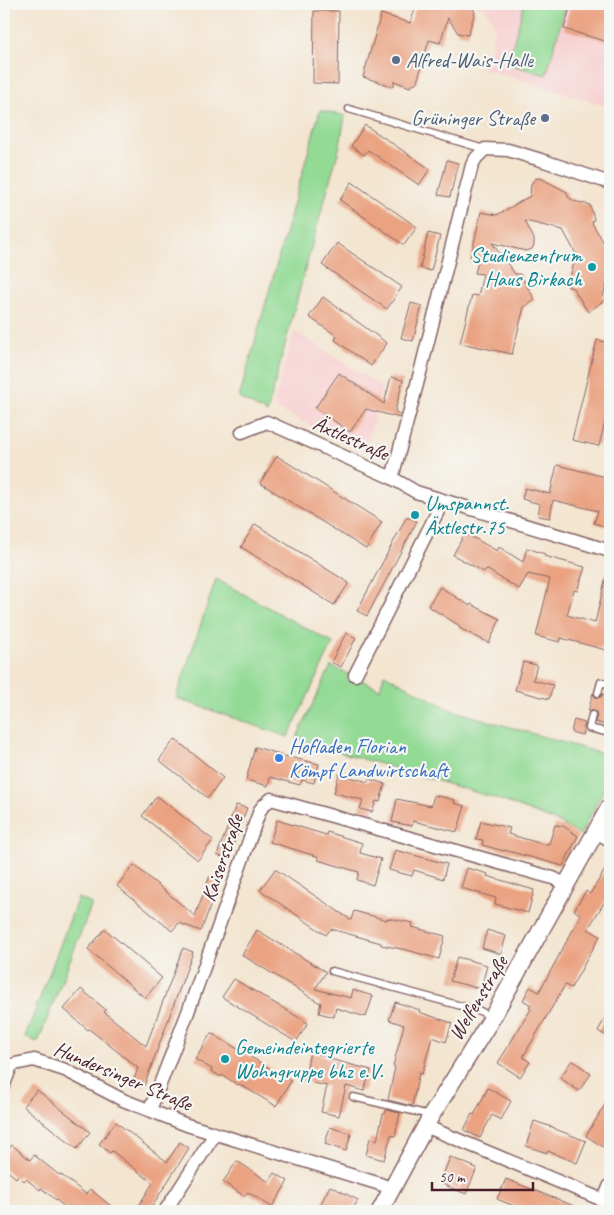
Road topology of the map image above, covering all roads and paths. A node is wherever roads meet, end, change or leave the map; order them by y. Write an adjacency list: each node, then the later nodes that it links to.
1 (349, 109): 2 (lane)
2 (485, 149): 3 (street); 5 (street)
3 (610, 183)
4 (242, 432): 5 (street, Äxtlestraße)
5 (392, 478): 6 (street, Äxtlestraße)
6 (443, 501): 7 (street, Äxtlestraße); 8 (street)
7 (610, 551)
8 (355, 675)
9 (610, 685): 10 (lane)
10 (598, 693)
11 (592, 715): 12 (lane)
12 (610, 733)
13 (610, 806): 14 (street, Welfenstraße)
14 (603, 836): 15 (street, Welfenstraße)
15 (567, 885): 17 (street, Welfenstraße); 21 (street, Kaiserstraße)
16 (332, 971): 17 (lane)
17 (492, 1018): 22 (street, Welfenstraße)
18 (15, 1064): 19 (lane); 21 (street, Hundersinger Straße)
19 (4, 1094)
20 (353, 1097): 22 (lane)
21 (150, 1110): 23 (street, Hundersinger Straße)
22 (428, 1121): 25 (street, Welfenstraße); 26 (street)
23 (215, 1134): 25 (street, Hundersinger Straße); 27 (street)
24 (610, 1184): 26 (street)
25 (392, 1189): 28 (street, Welfenstraße)
26 (607, 1201)
27 (165, 1211)
28 (380, 1211)

